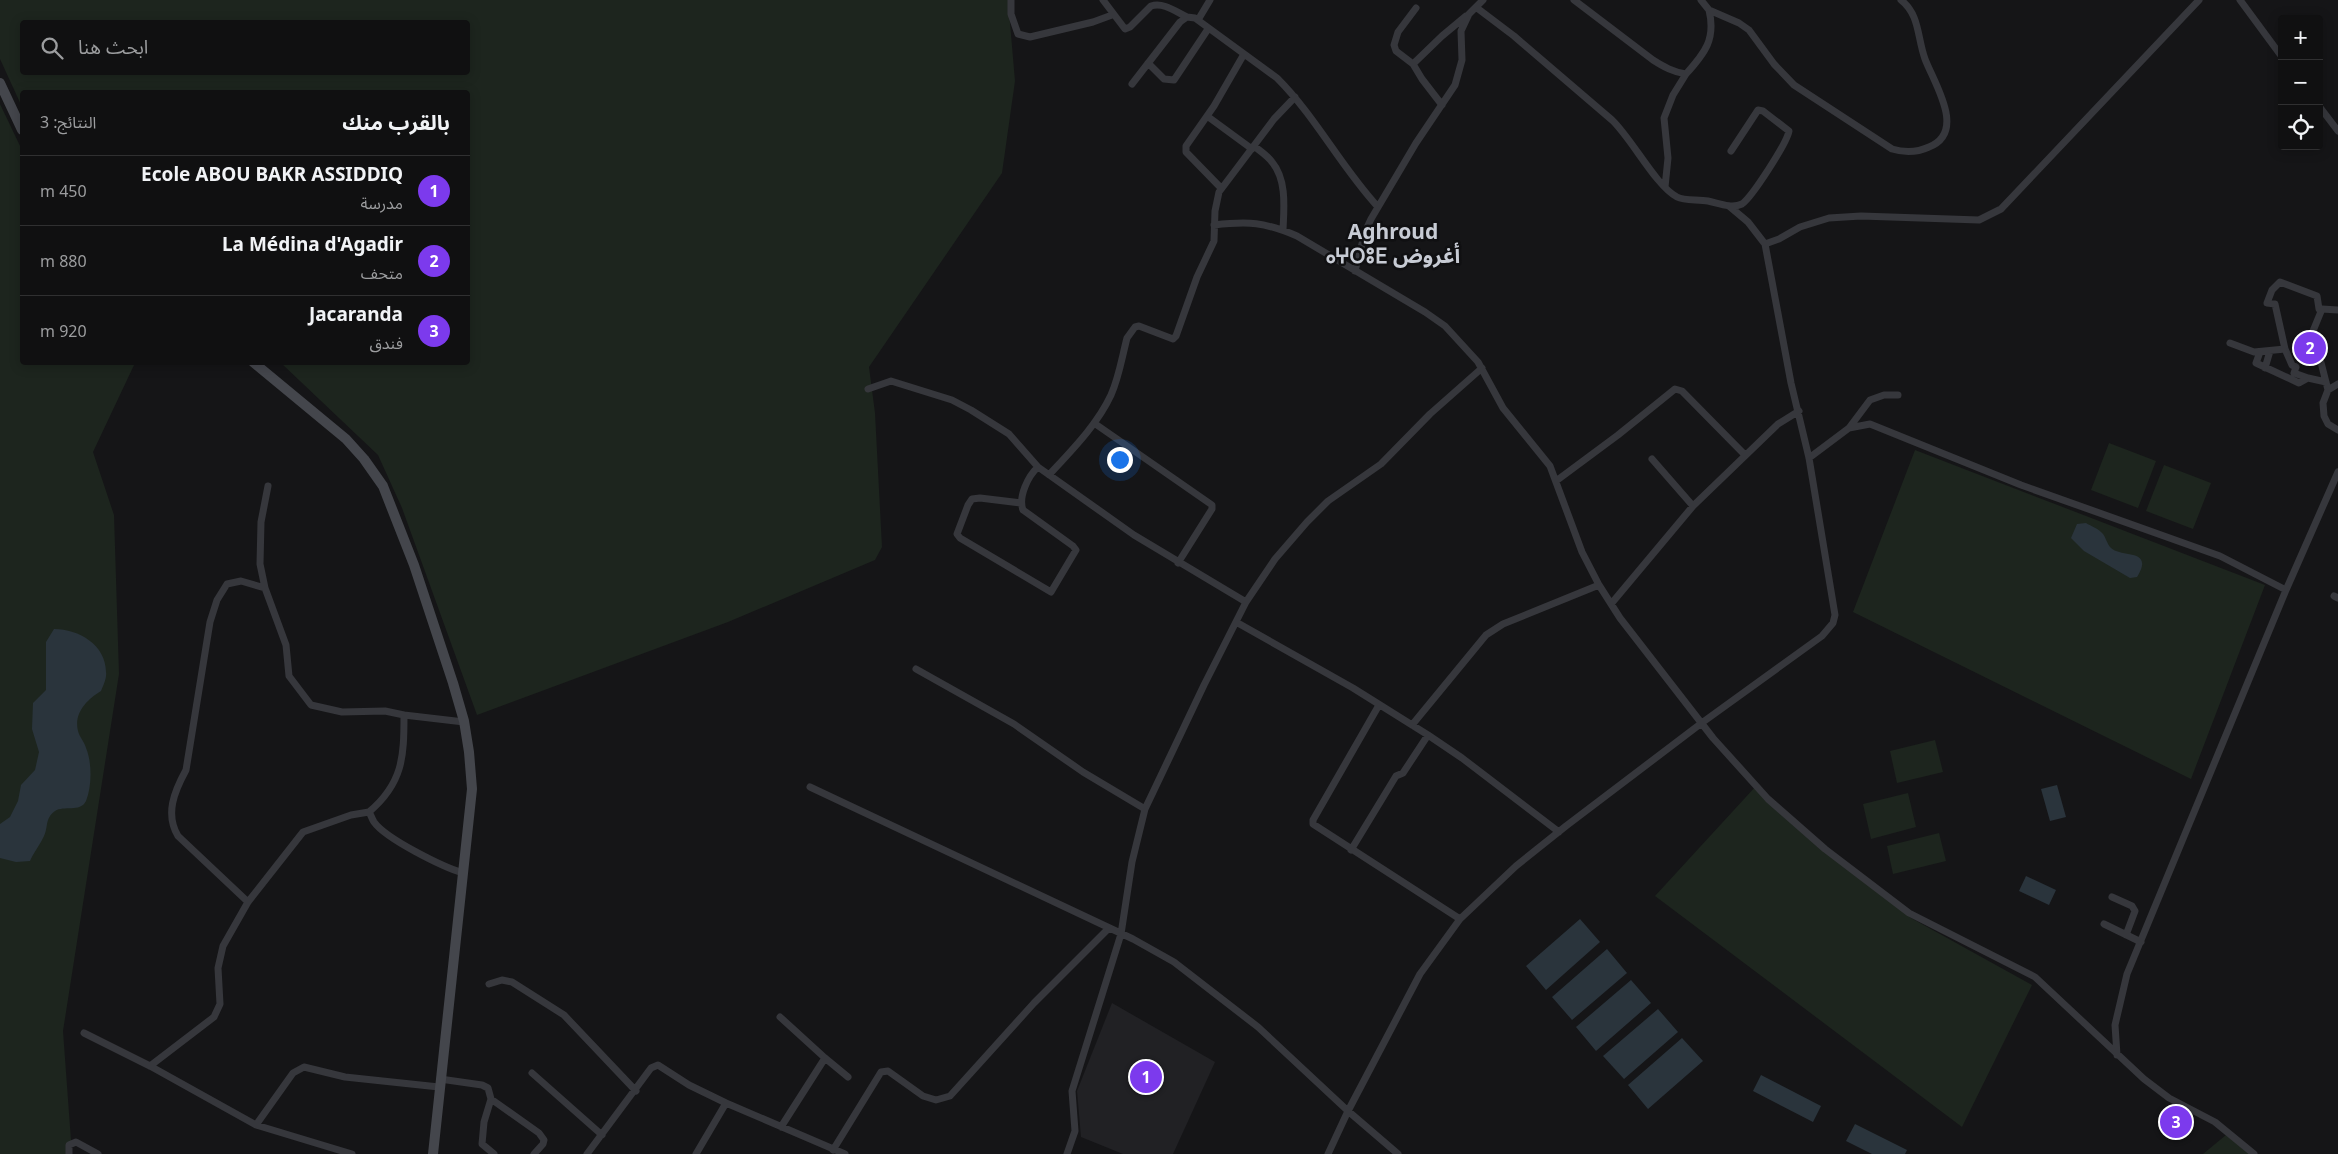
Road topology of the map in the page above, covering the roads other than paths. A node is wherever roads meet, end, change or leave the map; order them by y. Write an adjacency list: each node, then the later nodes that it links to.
1 (1011, 0): 14 (street)
2 (1102, 0): 14 (street)
3 (1210, 0): 16 (street)
4 (1483, 0): 11 (street)
5 (1574, 0): 22 (street)
6 (1701, 0): 12 (street)
7 (1901, 0): 12 (street)
8 (2198, 0): 39 (street)
9 (2240, 0): 18 (street)
10 (1416, 8): 21 (street)
11 (1477, 8): 13 (street); 33 (street)
12 (1709, 10): 22 (street)
13 (1469, 14): 21 (street); 26 (street)
14 (1112, 15): 15 (street)
15 (1187, 17): 16 (street); 20 (street)
16 (1198, 20): 17 (street)
17 (1208, 28): 19 (street); 20 (street)
18 (2278, 51)
19 (1244, 54): 25 (street); 28 (street)
20 (1148, 62): 24 (street)
21 (1413, 64): 26 (street)
22 (1686, 74): 33 (street)
23 (0, 82): 29 (street)
24 (1132, 84)
25 (1295, 97): 31 (street); 36 (street)
26 (1442, 105): 36 (street)
27 (2323, 111): 30 (street)
28 (1207, 116): 31 (street); 34 (street)
29 (20, 126)
30 (2338, 131)
31 (1253, 148): 34 (street); 38 (street)
32 (1731, 152): 35 (street)
33 (1665, 187): 35 (street)
34 (1221, 188): 37 (street)
35 (1729, 206): 39 (street)
36 (1378, 207): 40 (street)
37 (1214, 225): 38 (street); 56 (street)
38 (1283, 230): 40 (street)
39 (1766, 244): 55 (street)
40 (1355, 271): 48 (street)
41 (2322, 309): 42 (street); 44 (street); 52 (street)
42 (2338, 310)
43 (2230, 342): 46 (street)
44 (2285, 349): 45 (street); 50 (street)
45 (2270, 351): 46 (street); 49 (street)
46 (2260, 352): 49 (street)
47 (257, 365): 79 (street)
48 (1482, 368): 65 (street); 73 (street)
49 (2265, 368): 50 (street)
50 (2308, 378): 52 (street)
51 (2338, 384): 52 (street)
52 (2327, 386): 58 (street)
53 (868, 389): 62 (street)
54 (1898, 395): 57 (street)
55 (1799, 411): 59 (street); 60 (street)
56 (1094, 423): 64 (street); 69 (street)
57 (1848, 428): 60 (street); 72 (street)
58 (2338, 430)
59 (1745, 455): 65 (street); 68 (street)
60 (1809, 458): 80 (street)
61 (1652, 459): 68 (street)
62 (1038, 467): 64 (street); 67 (street)
63 (2338, 472): 72 (street)
64 (1049, 475): 69 (street)
65 (1556, 481): 70 (street)
66 (268, 486): 71 (street)
67 (1020, 504): 67 (street)
68 (1694, 506): 74 (street)
69 (1178, 563): 73 (street)
70 (1599, 585): 74 (street); 81 (street)
71 (265, 588): 78 (street); 90 (street)
72 (2286, 590): 96 (street)
73 (1246, 602): 75 (street)
74 (1611, 604): 80 (street)
75 (1236, 622): 77 (street); 84 (street)
76 (916, 669): 84 (street)
77 (1379, 705): 81 (street); 87 (street)
78 (404, 715): 79 (street); 85 (street)
79 (464, 722): 88 (street)
80 (1703, 722): 86 (street); 100 (street)
81 (1412, 725): 82 (street)
82 (1428, 735): 86 (street); 87 (street)
83 (810, 787): 93 (street)
84 (1145, 809): 94 (street)
85 (369, 812): 88 (street); 90 (street)
86 (1559, 832): 91 (street)
87 (1350, 850): 91 (street)
88 (463, 873): 105 (street)
89 (2112, 897): 95 (street)
90 (248, 902): 102 (street)
91 (1460, 919): 109 (street)
92 (2104, 924): 95 (street)
93 (1109, 928): 94 (street); 113 (street)
94 (1122, 934): 109 (street); 123 (street)
95 (2126, 935): 96 (street)
96 (2141, 942): 100 (street)
97 (489, 984): 106 (street)
98 (780, 1016): 101 (street)
99 (84, 1033): 102 (street)
100 (2117, 1055): 126 (street)
101 (825, 1058): 104 (street); 111 (street)
102 (150, 1066): 110 (street)
103 (532, 1073): 112 (street)
104 (848, 1077)
105 (440, 1083): 107 (street); 110 (street); 117 (street)
106 (636, 1091): 108 (street); 112 (street)
107 (491, 1099): 118 (street); 119 (street)
108 (726, 1103): 111 (street); 121 (street)
109 (1348, 1111): 124 (street); 125 (street)
110 (256, 1124): 116 (street)
111 (781, 1127): 113 (street)
112 (602, 1135): 120 (street)
113 (833, 1150): 122 (street)
114 (69, 1154): 115 (street)
115 (98, 1154)
116 (352, 1154)
117 (432, 1154)
118 (494, 1154)
119 (534, 1154)
120 (587, 1154)
121 (696, 1154)
122 (845, 1154)
123 (1067, 1154)
124 (1328, 1154)
125 (1398, 1154)
126 (2254, 1154)

